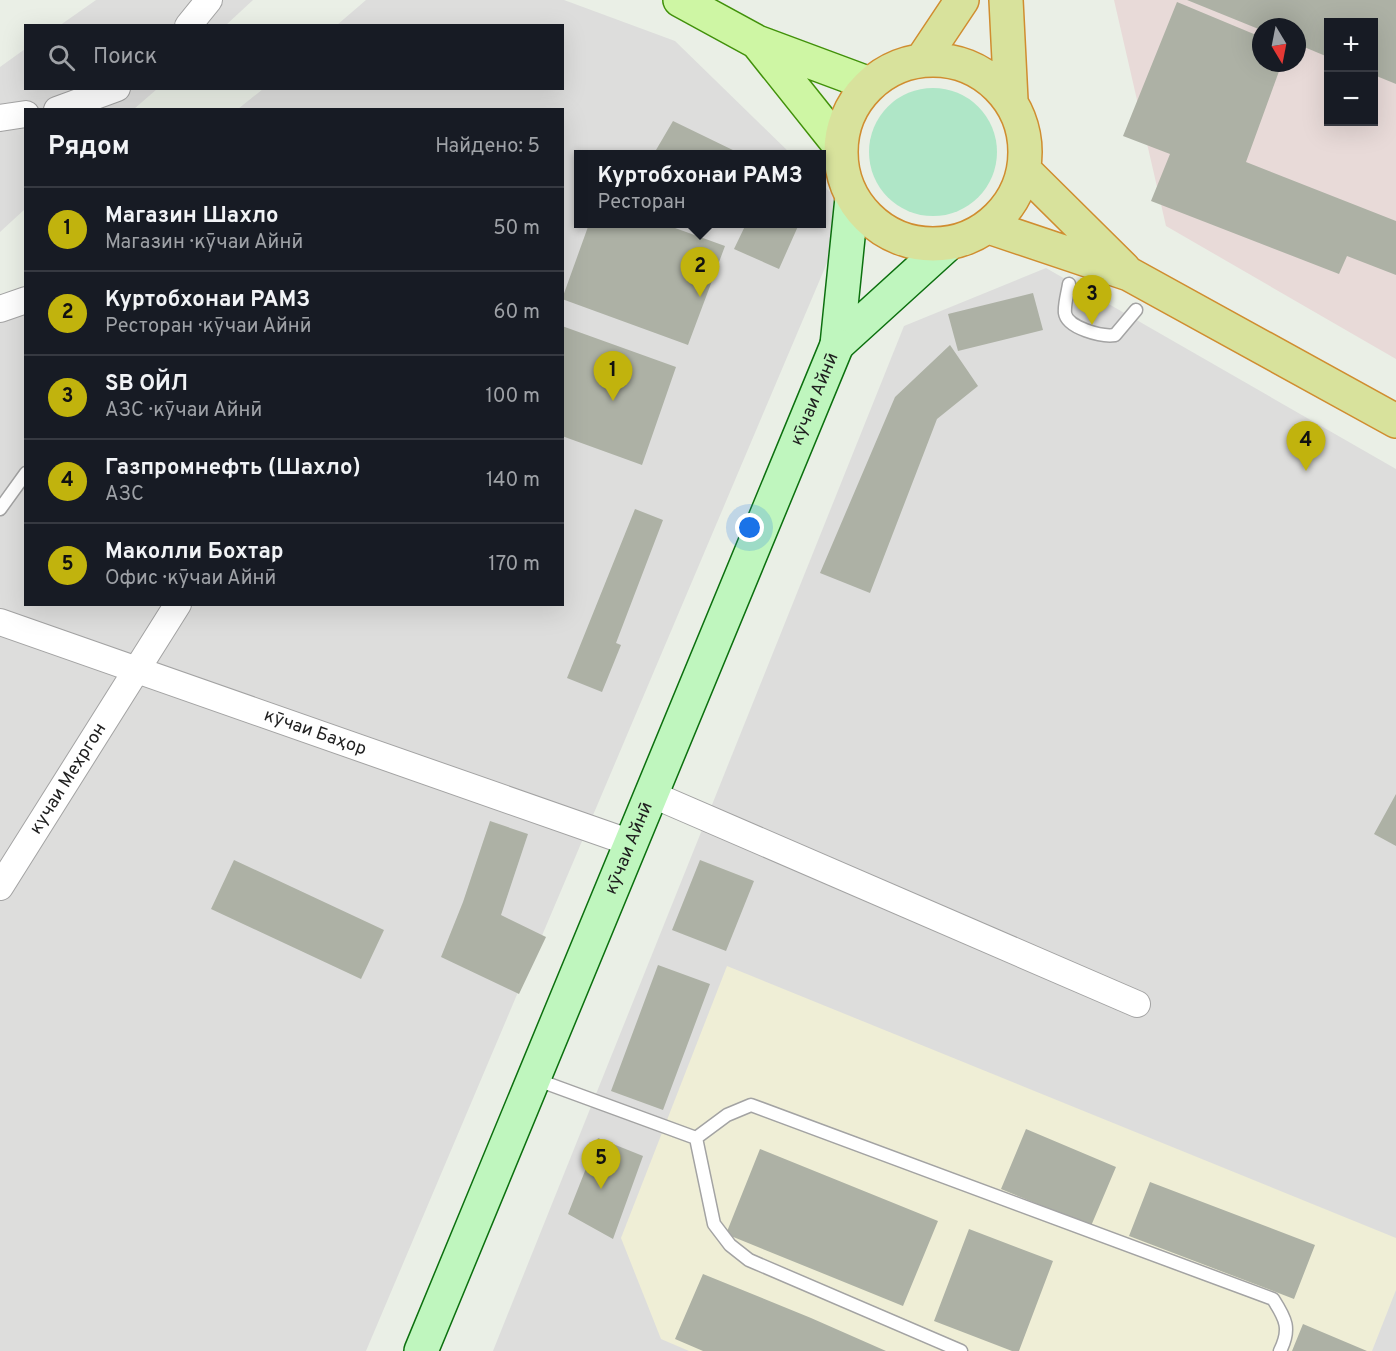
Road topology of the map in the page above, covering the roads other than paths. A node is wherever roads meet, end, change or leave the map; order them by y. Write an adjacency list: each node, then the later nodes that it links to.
1 (209, 0): 5 (street)
2 (680, 0): 6 (main road)
3 (962, 0): 7 (highway)
4 (1006, 0): 10 (highway)
5 (190, 24)
6 (757, 42): 8 (main road); 14 (main road)
7 (922, 60): 8 (highway); 10 (highway)
8 (870, 84): 14 (highway)
9 (112, 90): 11 (street)
10 (1011, 100): 15 (highway)
11 (62, 108)
12 (24, 114): 13 (street)
13 (0, 118)
14 (840, 146): 16 (highway)
15 (1025, 171): 17 (highway); 19 (highway)
16 (852, 198): 18 (highway); 24 (main road, кӯчаи Айнӣ)
17 (989, 227): 18 (highway); 19 (highway)
18 (947, 245): 24 (main road, кӯчаи Айнӣ)
19 (1129, 274): 25 (highway)
20 (1069, 284): 23 (lane)
21 (24, 301): 22 (street)
22 (0, 309)
23 (1136, 310)
24 (837, 345): 31 (main road, кӯчаи Айнӣ)
25 (1396, 421)
26 (24, 476): 27 (lane)
27 (0, 509)
28 (177, 606): 30 (street, кучаи Мехргон)
29 (0, 622): 30 (street, кӯчаи Баҳор)
30 (136, 671): 32 (street, кӯчаи Баҳор); 33 (street, кучаи Мехргон)
31 (651, 794): 32 (main road, кӯчаи Айнӣ); 34 (street)
32 (631, 843): 35 (main road, кӯчаи Айнӣ)
33 (0, 887)
34 (1137, 1004)
35 (534, 1079): 36 (lane); 37 (main road, кӯчаи Айнӣ)
36 (696, 1138): 38 (lane); 39 (lane)
37 (421, 1351)
38 (961, 1351)
39 (1280, 1351)

